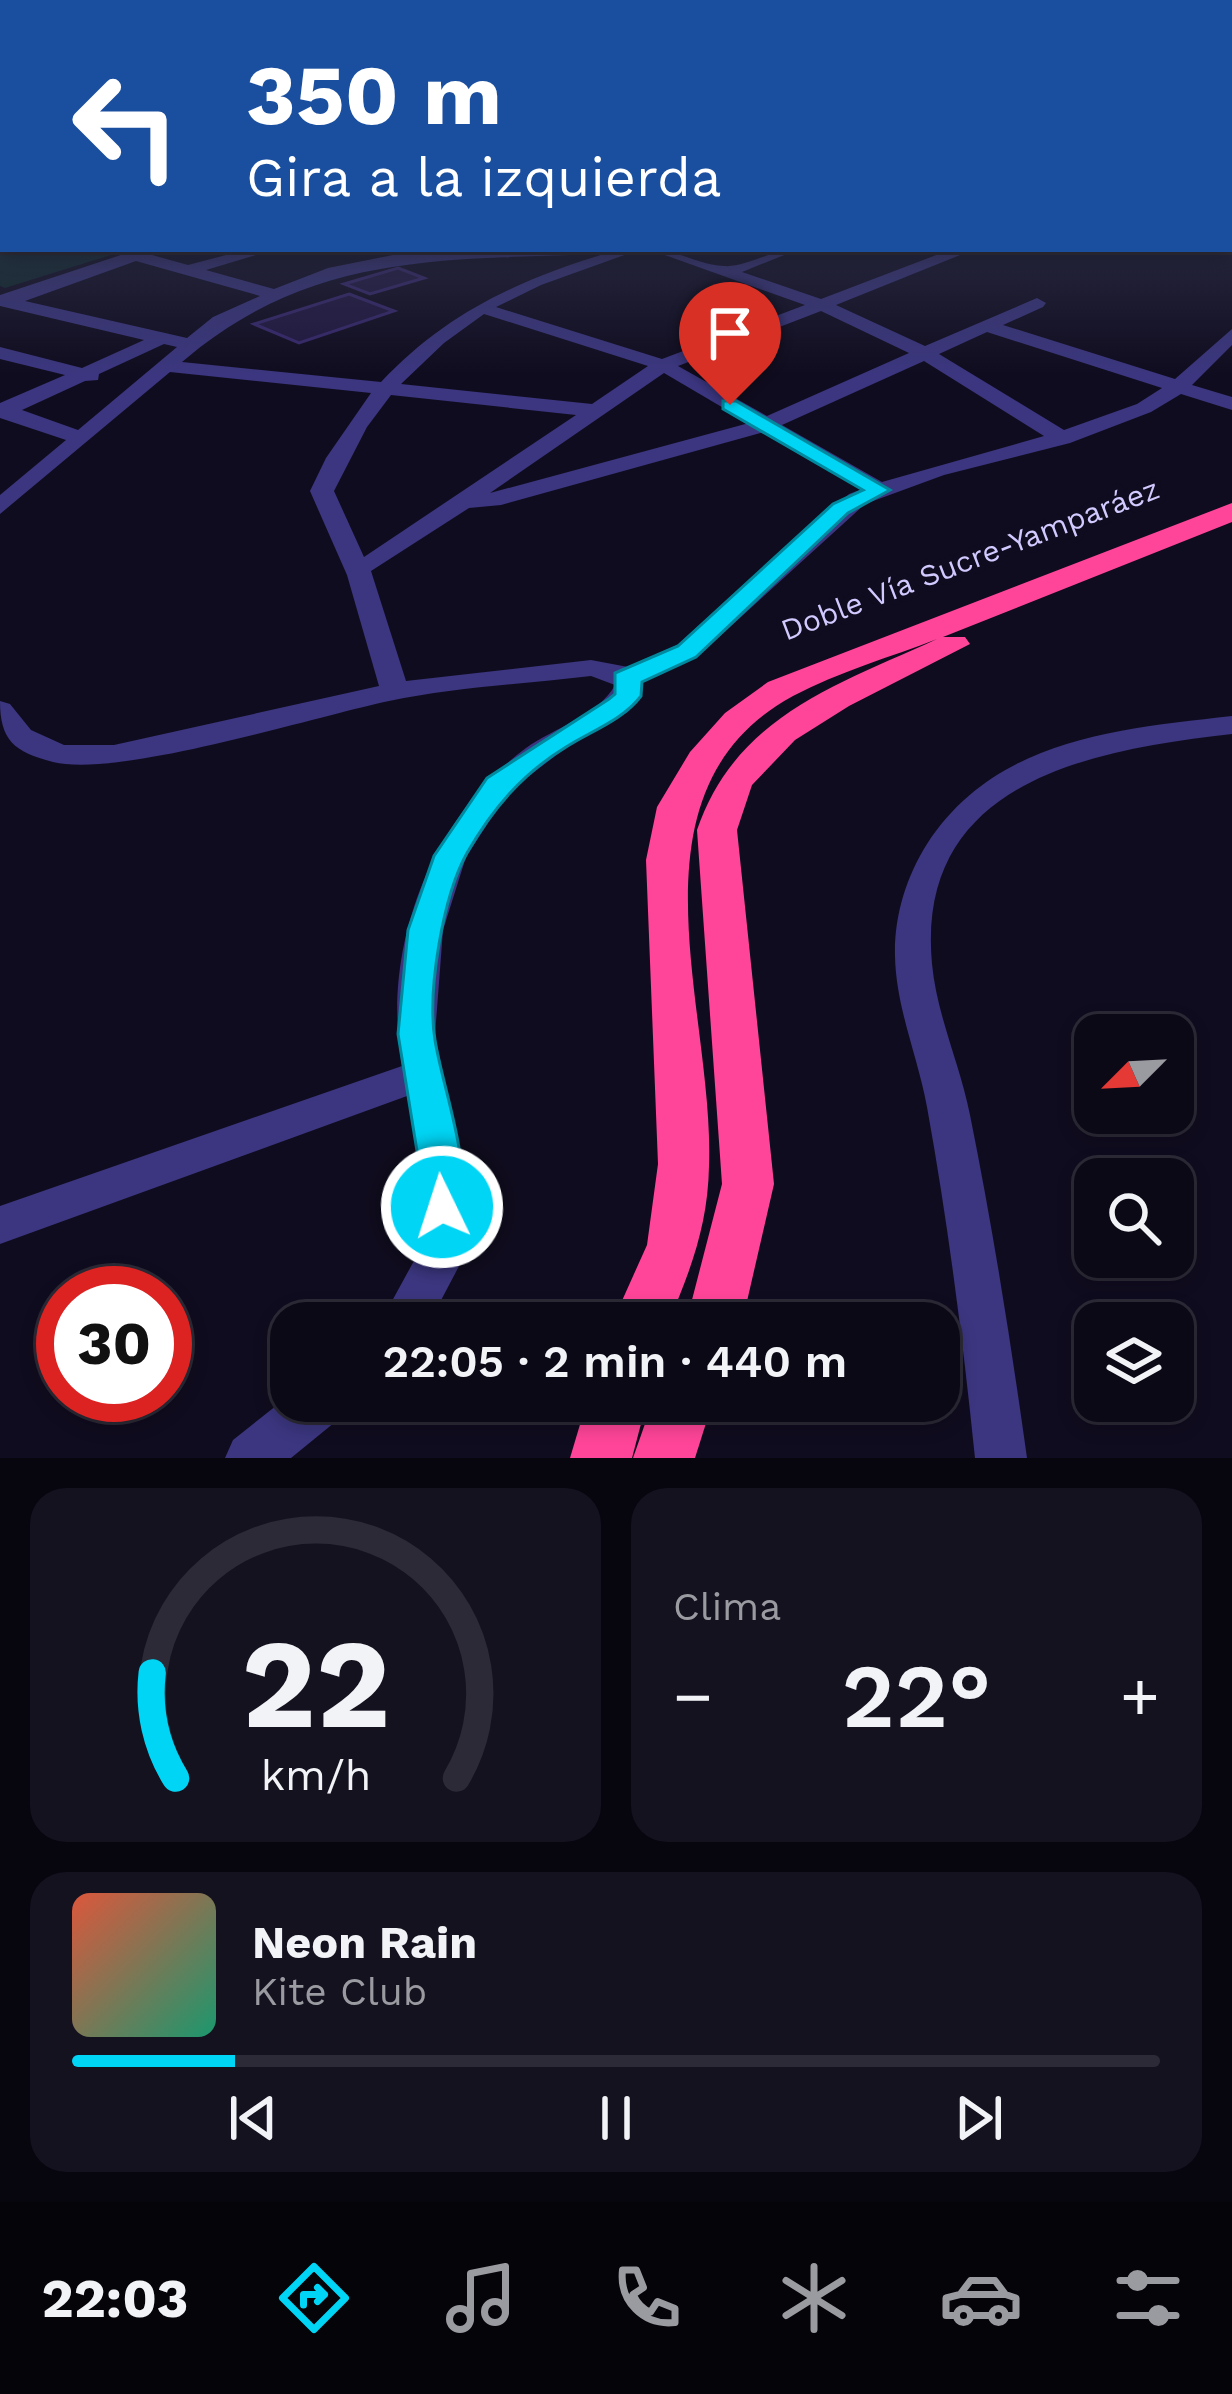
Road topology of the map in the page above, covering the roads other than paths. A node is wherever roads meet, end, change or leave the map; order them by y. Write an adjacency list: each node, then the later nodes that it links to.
1 (257, 252): 10 (street)
2 (531, 252): 12 (street)
3 (624, 252): 16 (street)
4 (666, 252): 11 (street)
5 (783, 252): 11 (street)
6 (913, 252): 9 (street)
7 (960, 252): 9 (street)
8 (148, 253): 10 (street); 13 (street)
9 (939, 261): 15 (street)
10 (188, 270): 12 (street)
11 (730, 271): 15 (street)
12 (276, 295): 20 (street)
13 (2, 301): 19 (street)
14 (1037, 303): 17 (street)
15 (823, 305): 22 (street); 23 (street)
16 (482, 308): 23 (street); 28 (street)
17 (987, 326): 22 (street); 27 (street)
18 (1232, 335): 27 (street)
19 (163, 338): 20 (street); 25 (street)
20 (191, 345): 24 (street)
21 (0, 353): 25 (street)
22 (923, 353): 32 (street); 34 (street)
23 (663, 365): 31 (street); 32 (street)
24 (166, 366): 26 (street); 28 (street)
25 (82, 375): 26 (street); 30 (street)
26 (144, 385): 33 (street)
27 (1178, 388): 29 (street); 34 (street)
28 (390, 389): 31 (street); 40 (street)
29 (1232, 404)
30 (2, 410): 33 (street)
31 (592, 410): 37 (street)
32 (764, 426): 35 (street); 37 (street)
33 (82, 438): 36 (street)
34 (1062, 439): 35 (street)
35 (879, 490): 41 (street)
36 (6, 495)
37 (459, 501): 40 (street)
38 (1232, 512): 48 (highway, Doble Vía Sucre-Yamparáez)
39 (1232, 532): 49 (highway)
40 (356, 567): 42 (street)
41 (624, 679): 42 (street); 45 (street)
42 (395, 692): 43 (street)
43 (0, 710)
44 (1232, 725): 56 (street)
45 (424, 1074): 46 (street); 47 (street)
46 (0, 1225)
47 (415, 1302)
48 (649, 1302)
49 (723, 1302)
50 (295, 1422): 53 (street)
51 (611, 1422): 54 (highway)
52 (676, 1422): 55 (highway)
53 (250, 1458)
54 (601, 1458)
55 (664, 1458)
56 (1001, 1458)

